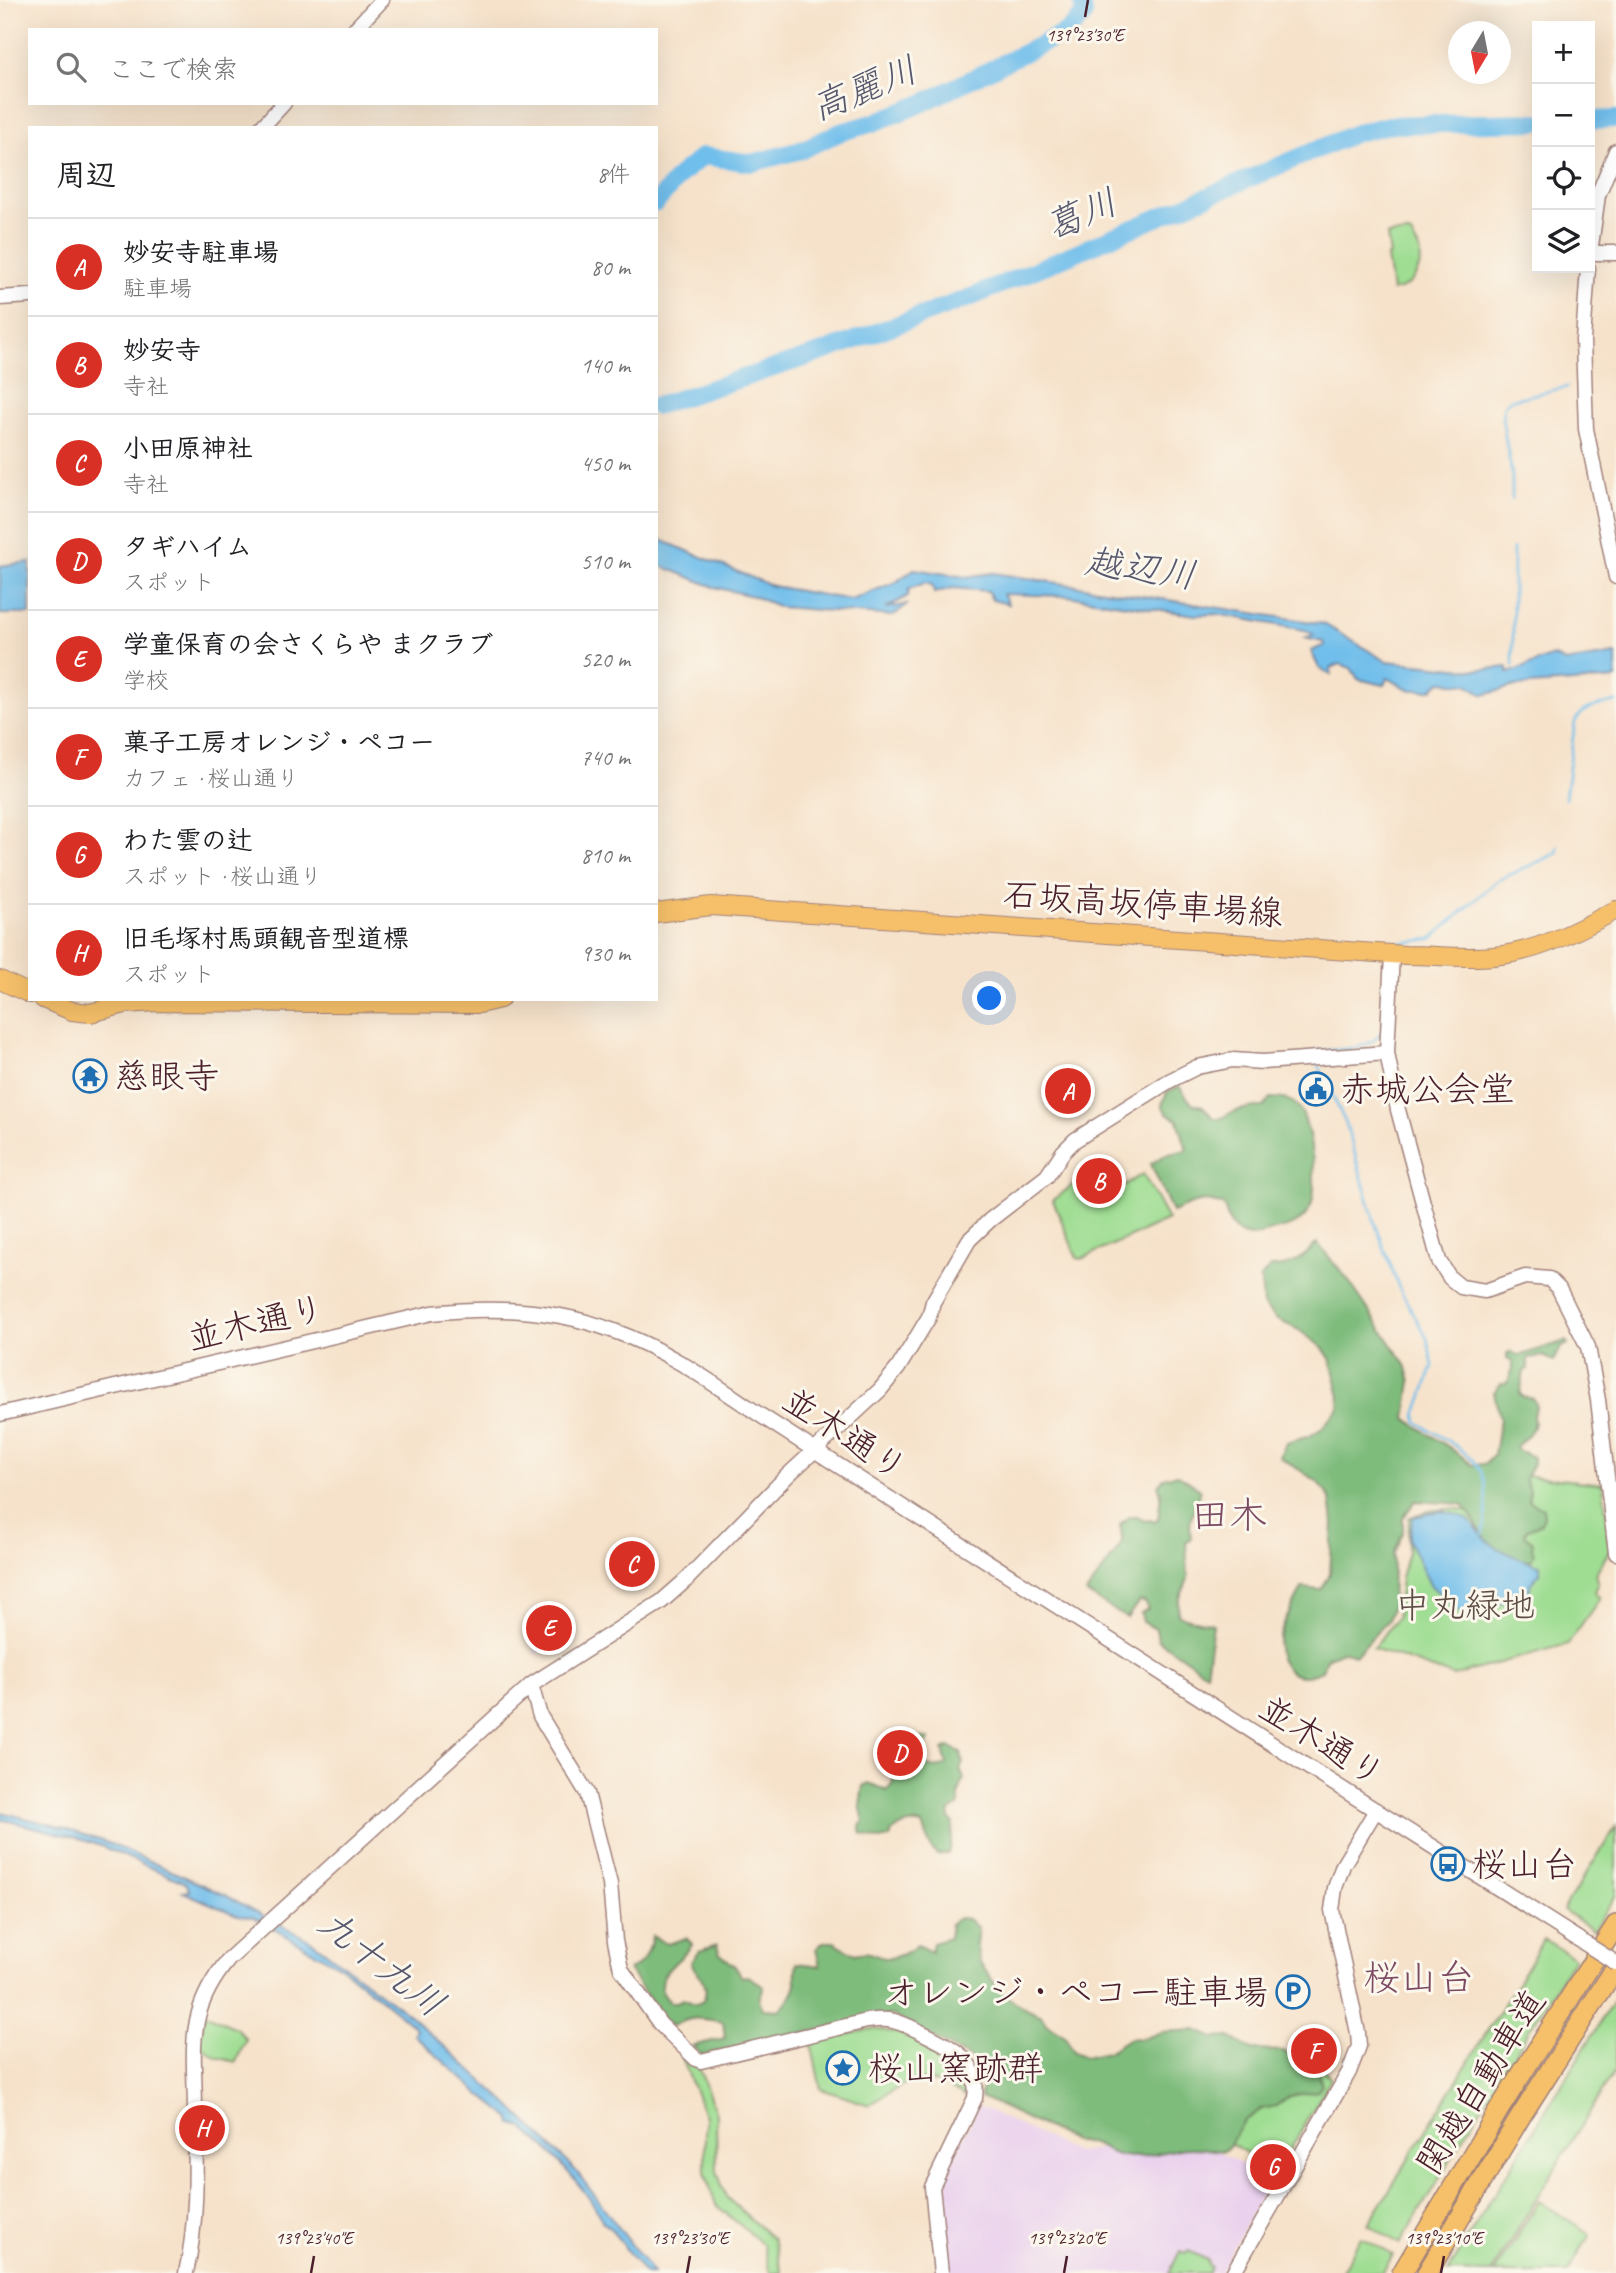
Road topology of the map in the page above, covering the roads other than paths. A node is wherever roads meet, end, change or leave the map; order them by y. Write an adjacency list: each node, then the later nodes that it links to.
1 (382, 0): 2 (street)
2 (356, 28)
3 (282, 105): 4 (street)
4 (263, 126)
5 (1616, 151): 6 (street)
6 (1595, 217)
7 (1595, 253): 8 (street)
8 (1616, 253)
9 (1588, 273): 12 (street)
10 (28, 296): 11 (street)
11 (0, 298)
12 (1616, 578)
13 (1616, 910): 15 (main road, 石坂高坂停車場線)
14 (658, 913): 15 (main road, 石坂高坂停車場線)
15 (1392, 954): 20 (street)
16 (0, 980): 17 (main road)
17 (28, 992)
18 (48, 1001): 19 (main road)
19 (492, 1001)
20 (1387, 1052): 22 (street); 23 (street)
21 (0, 1414): 22 (street, 並木通り)
22 (815, 1451): 24 (street); 25 (street, 並木通り)
23 (1616, 1553)
24 (531, 1685): 28 (street); 29 (street)
25 (1376, 1810): 27 (street, 並木通り, bridge); 30 (street)
26 (1616, 1925): 31 (highway, 関越自動車道)
27 (1616, 1965): 32 (highway, 関越自動車道)
28 (186, 2273)
29 (941, 2273)
30 (1233, 2273)
31 (1402, 2273)
32 (1427, 2273)

